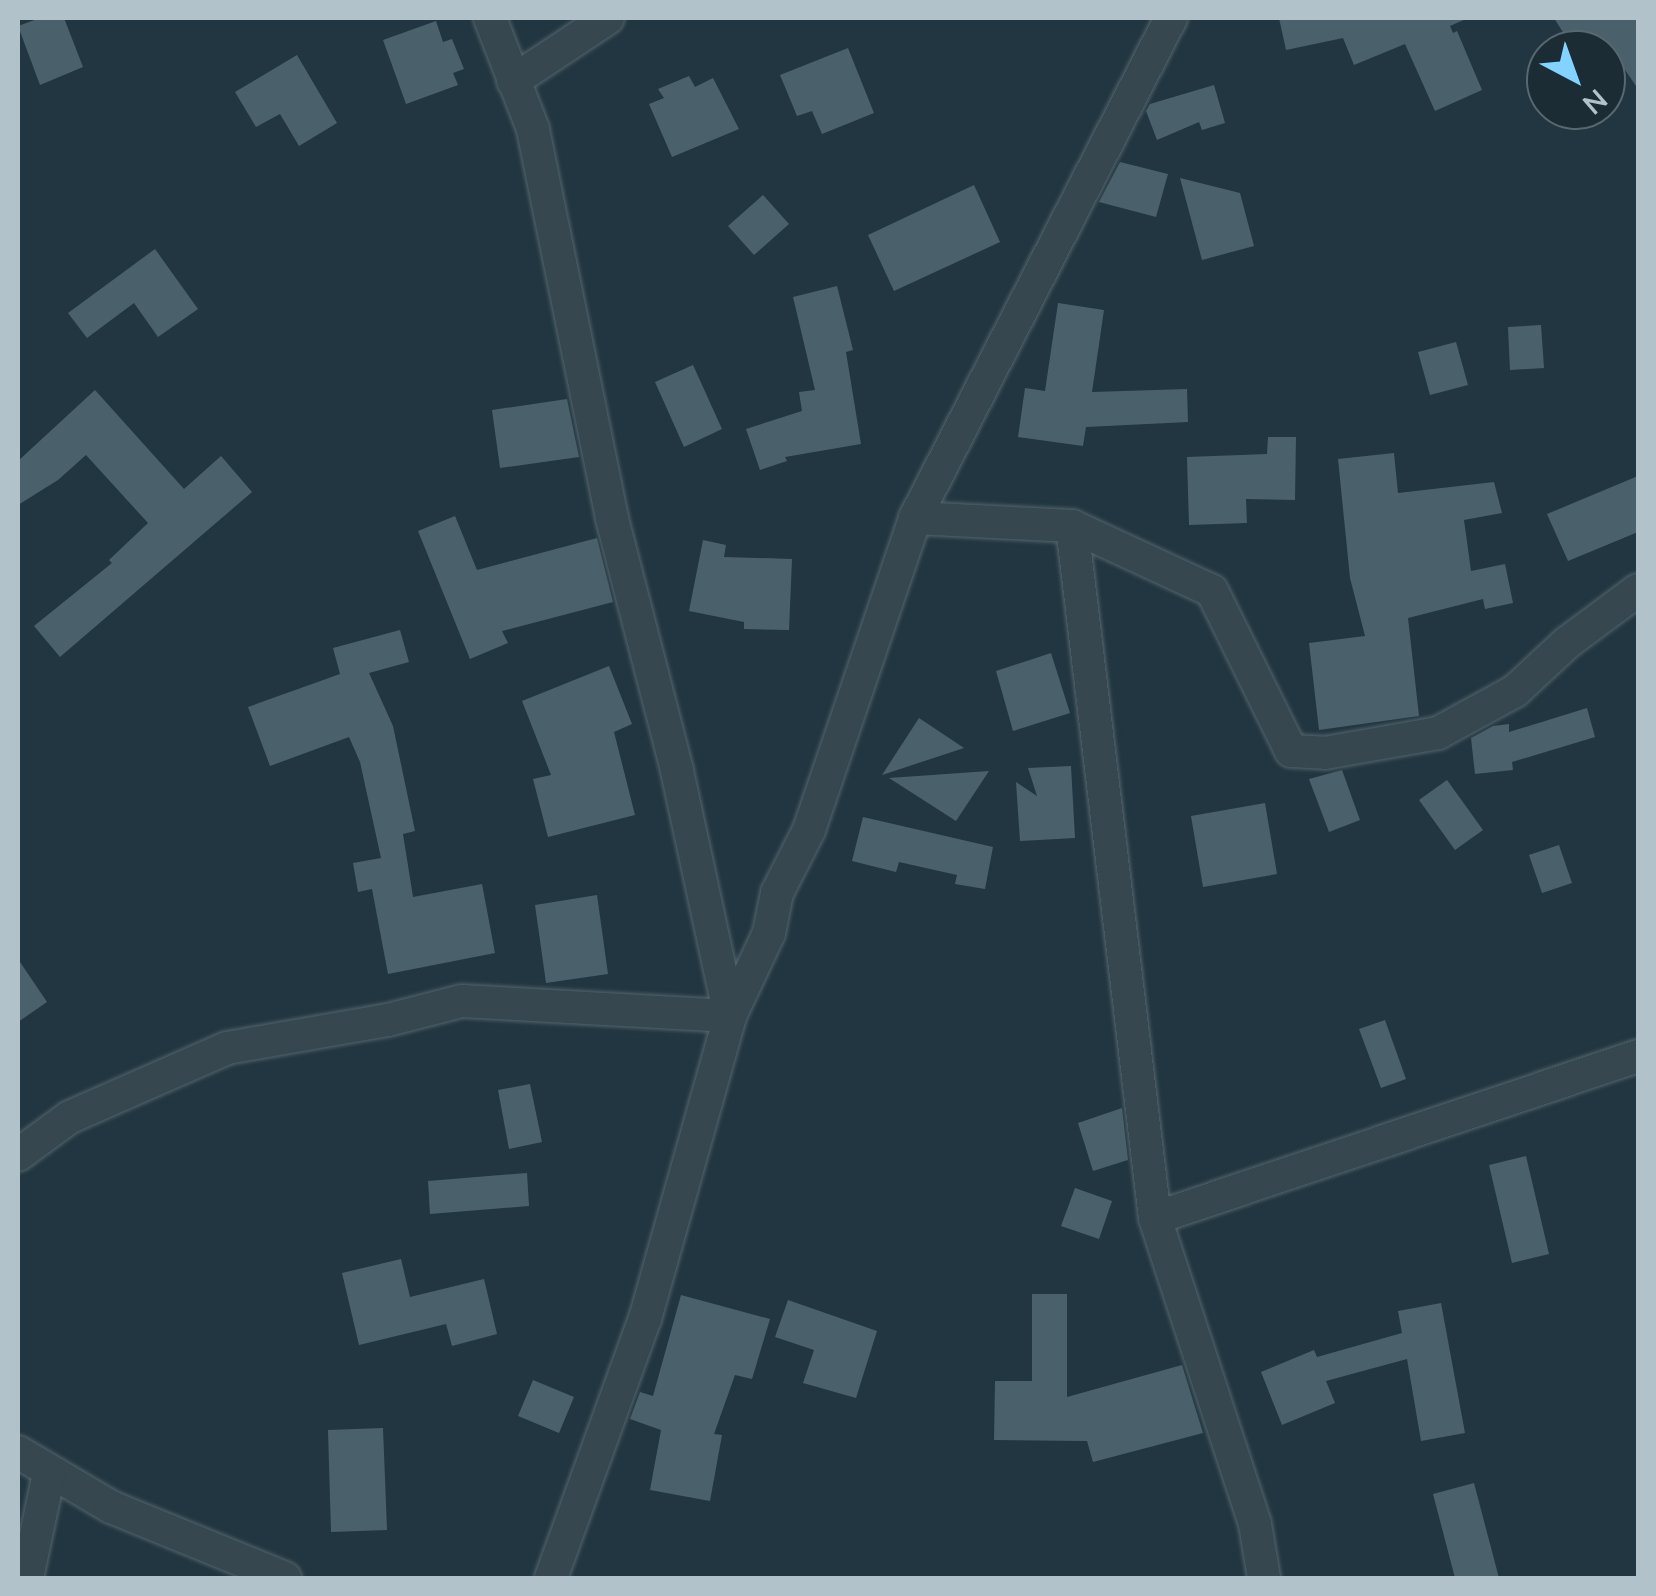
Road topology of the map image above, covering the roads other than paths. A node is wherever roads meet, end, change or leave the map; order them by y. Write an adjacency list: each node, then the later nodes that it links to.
1 (490, 18): 4 (street)
2 (608, 18): 4 (street)
3 (1171, 18): 5 (street)
4 (513, 81): 8 (street)
5 (915, 518): 6 (street); 8 (street)
6 (1072, 526): 7 (street); 11 (street)
7 (1638, 590)
8 (730, 1016): 10 (street); 16 (street)
9 (1638, 1056): 11 (street)
10 (18, 1154)
11 (1154, 1218): 17 (street)
12 (18, 1452): 13 (street)
13 (49, 1474): 14 (street); 15 (street)
14 (27, 1578)
15 (284, 1578)
16 (551, 1578)
17 (1264, 1578)

